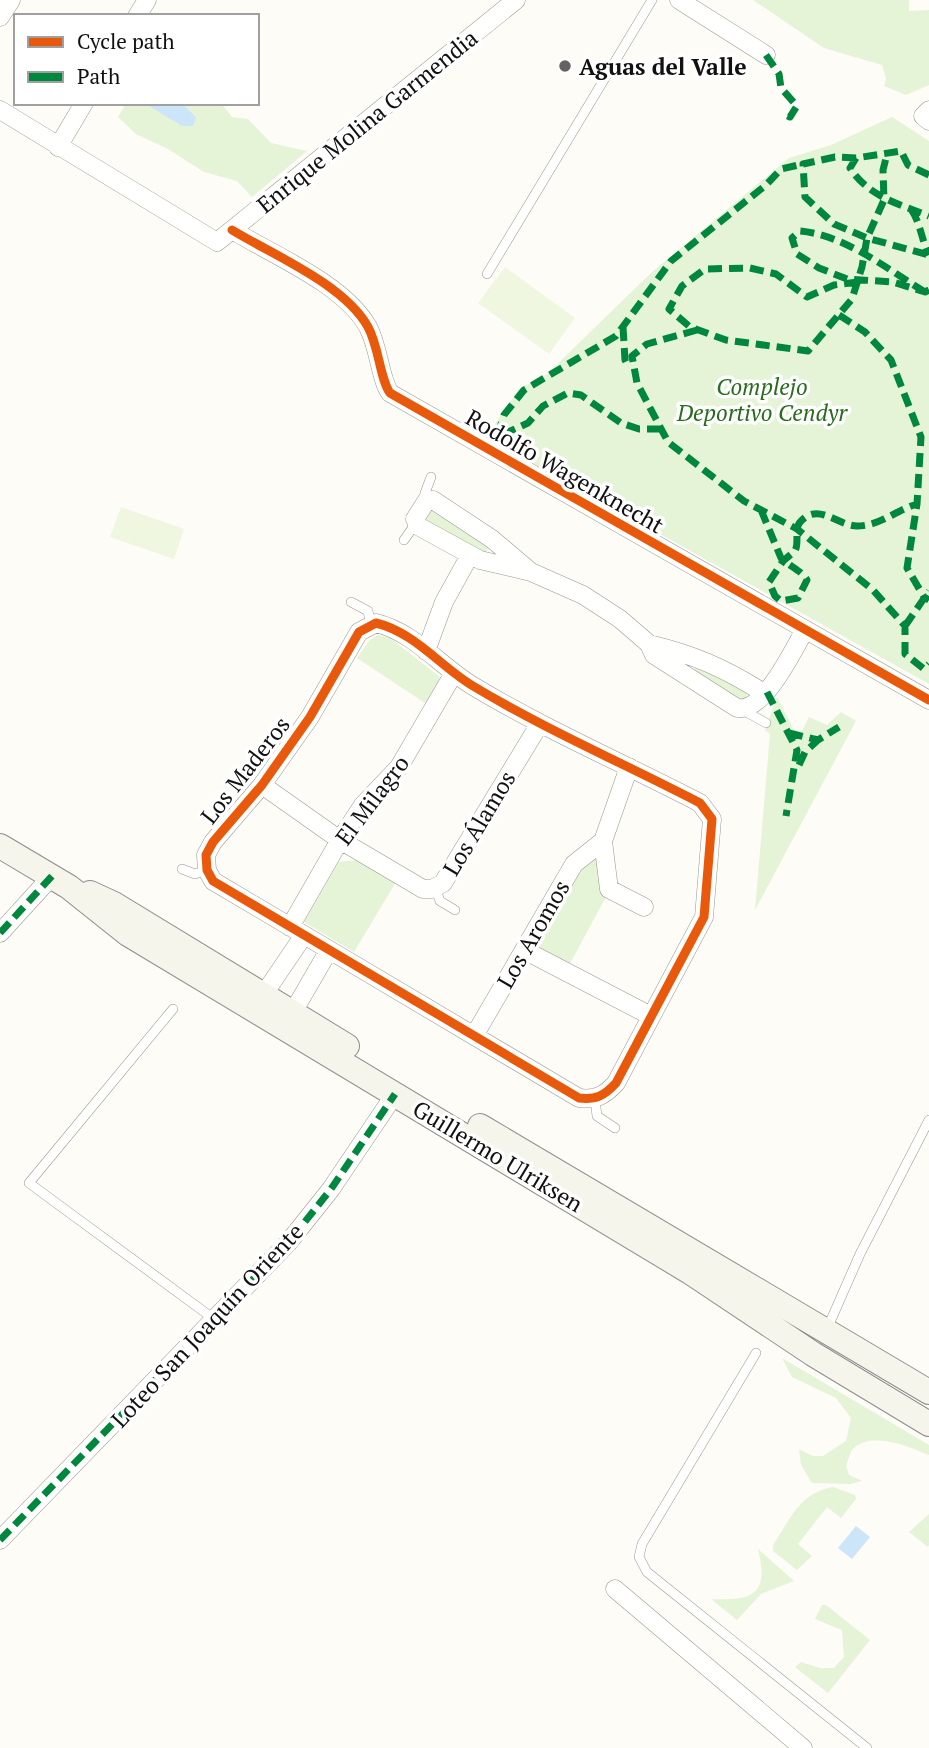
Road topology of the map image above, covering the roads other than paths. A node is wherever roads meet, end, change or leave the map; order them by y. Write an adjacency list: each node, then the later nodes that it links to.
1 (10, 0): 5 (street)
2 (516, 0): 10 (street, Enrique Molina Garmendia)
3 (652, 0): 11 (lane)
4 (679, 0): 6 (street)
5 (0, 17)
6 (766, 55)
7 (83, 105): 9 (street)
8 (0, 110): 9 (street, Rodolfo Wagenknecht)
9 (58, 146): 10 (street, Rodolfo Wagenknecht)
10 (225, 236): 21 (street, Rodolfo Wagenknecht)
11 (487, 274)
12 (431, 477): 13 (lane)
13 (427, 500): 14 (street); 15 (street)
14 (416, 523): 16 (lane); 17 (street)
15 (492, 539): 17 (street); 18 (street)
16 (404, 540)
17 (475, 558): 18 (street); 23 (street)
18 (531, 572): 22 (street)
19 (351, 602): 20 (lane)
20 (371, 626): 23 (street); 33 (street, Los Maderos)
21 (805, 630): 27 (street); 28 (street, Rodolfo Wagenknecht)
22 (649, 644): 24 (street); 26 (street)
23 (419, 646): 25 (street)
24 (698, 656): 26 (street); 27 (street)
25 (454, 673): 31 (street); 34 (street, El Milagro)
26 (686, 677): 29 (street)
27 (764, 693): 29 (street)
28 (929, 700)
29 (741, 709): 30 (lane)
30 (766, 723)
31 (539, 725): 32 (street); 40 (street, Los Álamos)
32 (629, 767): 35 (street, Los Aromos); 50 (street)
33 (262, 785): 34 (street, Los Álamos); 38 (street, Los Maderos)
34 (340, 840): 40 (street, Los Álamos); 43 (street, El Milagro)
35 (603, 841): 41 (street, Los Aromos); 46 (street, Los Aromos)
36 (0, 846): 39 (main road, Guillermo Ulriksen)
37 (181, 869): 38 (lane)
38 (207, 870): 43 (street)
39 (60, 881): 44 (street); 47 (main road, Guillermo Ulriksen); 52 (main road, Guillermo Ulriksen)
40 (435, 887): 42 (lane)
41 (644, 907)
42 (454, 910)
43 (297, 931): 45 (street); 47 (street)
44 (0, 933)
45 (330, 950): 49 (street); 51 (street)
46 (524, 950): 50 (street); 51 (street, Los Aromos)
47 (264, 994): 49 (main road, Guillermo Ulriksen)
48 (173, 1009): 56 (lane)
49 (293, 1012): 57 (main road, Guillermo Ulriksen)
50 (651, 1016): 53 (street)
51 (474, 1036): 53 (street)
52 (395, 1094): 56 (street, Loteo San Joaquín Oriente); 60 (main road, Guillermo Ulriksen)
53 (595, 1099): 55 (lane)
54 (929, 1120): 57 (lane)
55 (615, 1128)
56 (216, 1320): 61 (street, Loteo San Joaquín Oriente)
57 (827, 1330): 59 (main road, Guillermo Ulriksen)
58 (756, 1353): 64 (lane)
59 (929, 1392)
60 (929, 1424)
61 (0, 1540)
62 (615, 1589): 63 (street)
63 (803, 1748)
64 (867, 1748)

